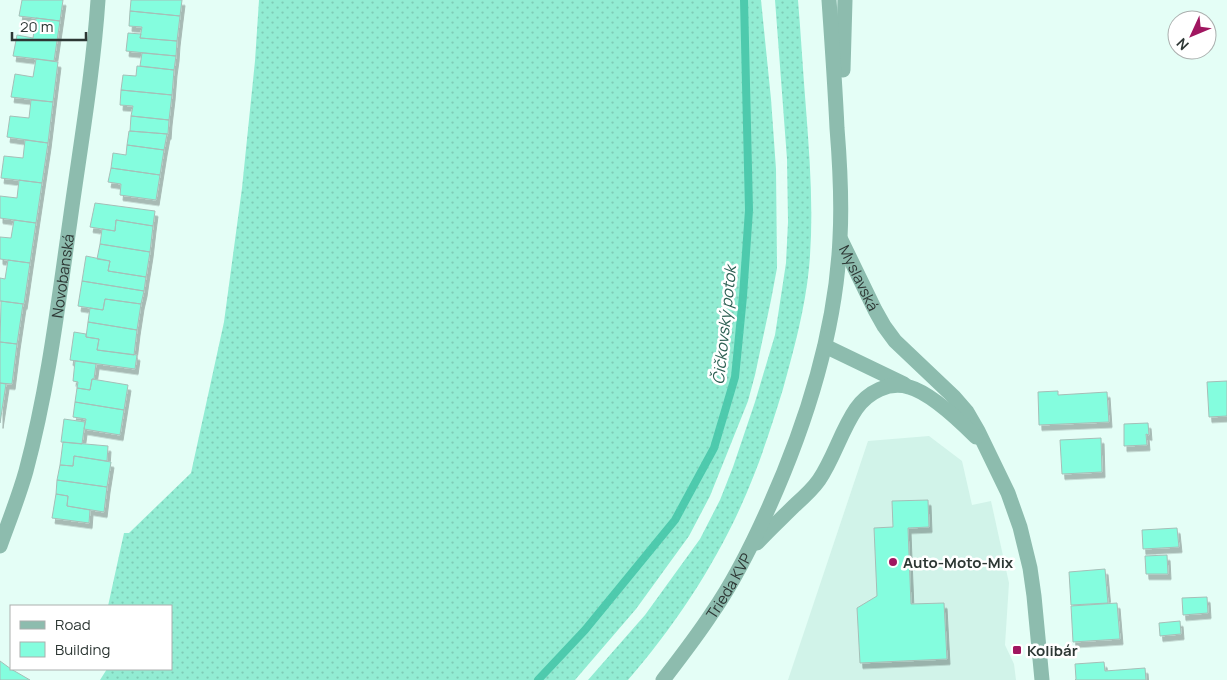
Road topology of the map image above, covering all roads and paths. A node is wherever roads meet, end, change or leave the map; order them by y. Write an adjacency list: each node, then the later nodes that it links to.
1 (98, 0): 9 (street, Novobanská)
2 (829, 0): 4 (street, Myslavská)
3 (845, 0): 4 (street)
4 (840, 169): 5 (street, Myslavská)
5 (840, 238): 6 (street, Trieda KVP); 8 (street, Myslavská)
6 (825, 346): 7 (street); 10 (street, Trieda KVP)
7 (910, 387): 8 (street, Myslavská); 10 (street, Myslavská)
8 (990, 456): 12 (street, Myslavská)
9 (0, 546)
10 (744, 560): 11 (street, Trieda KVP)
11 (663, 680)
12 (1042, 680)

